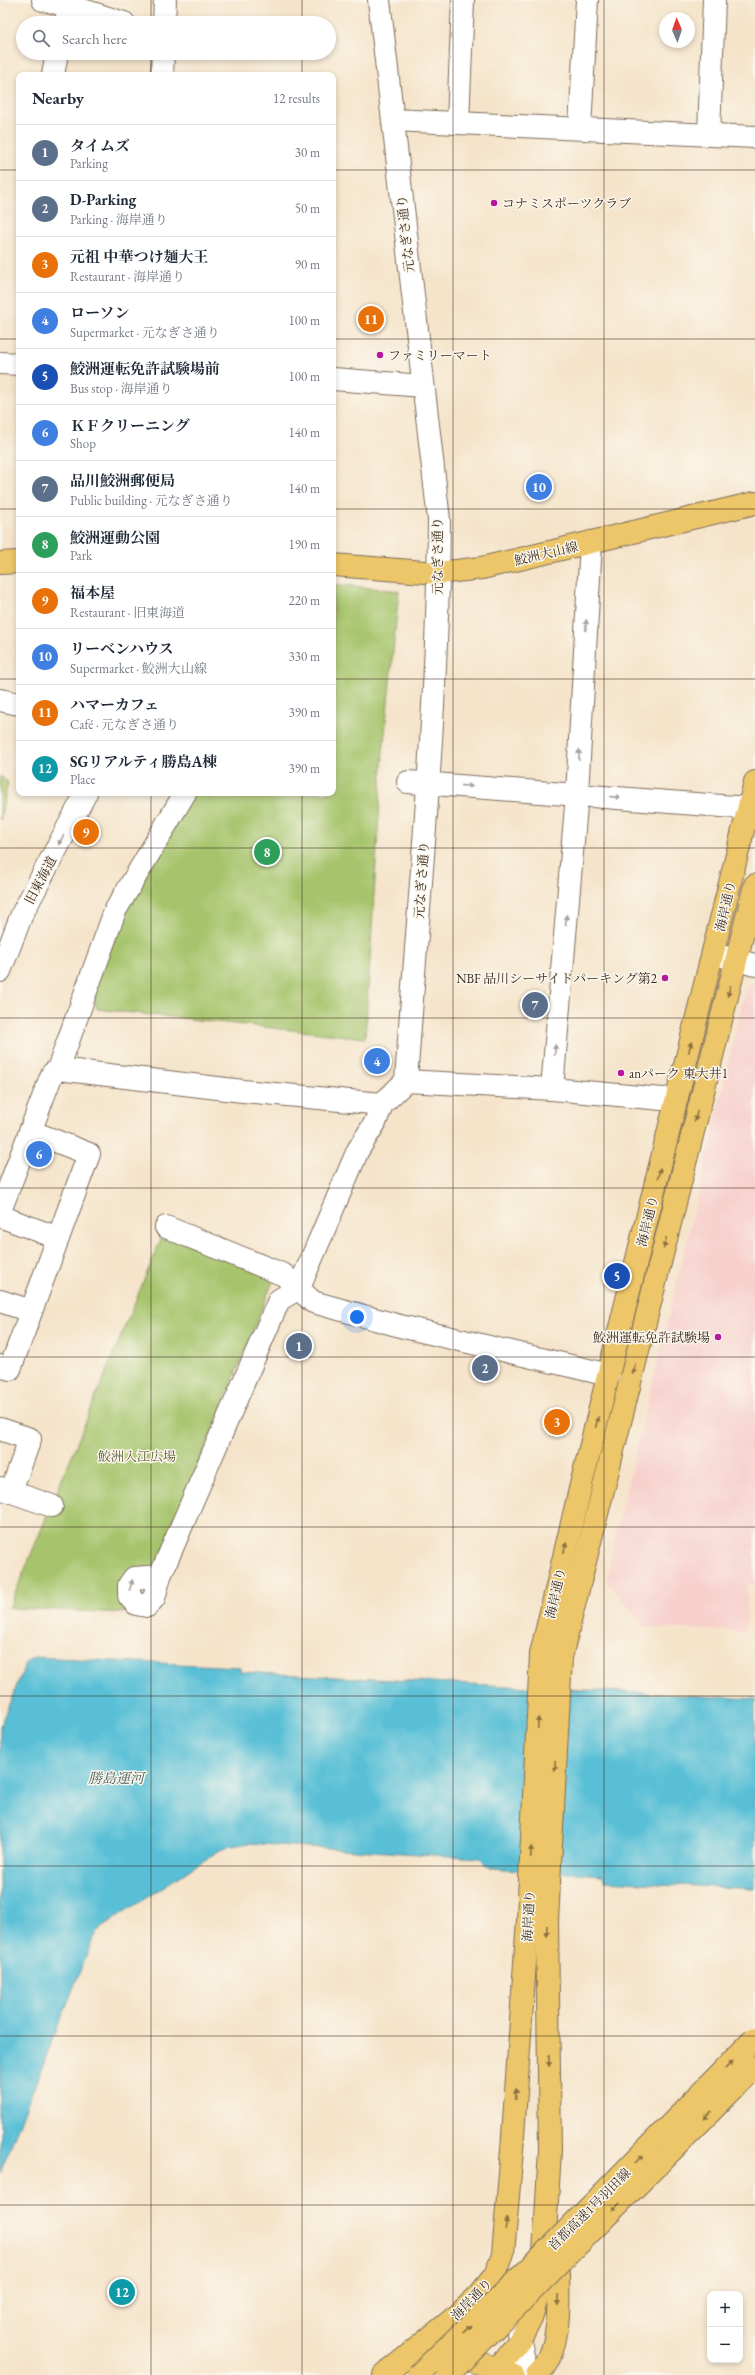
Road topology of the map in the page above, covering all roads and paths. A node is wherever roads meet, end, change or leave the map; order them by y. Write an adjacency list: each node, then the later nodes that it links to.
1 (43, 0): 7 (street)
2 (165, 0): 9 (street)
3 (379, 0): 14 (street, 元なぎさ通り)
4 (463, 0): 15 (street)
5 (587, 0): 16 (street)
6 (714, 0): 17 (street)
7 (67, 14): 8 (street)
8 (80, 16)
9 (164, 16)
10 (56, 60): 12 (street)
11 (163, 60): 13 (street)
12 (54, 72)
13 (162, 72)
14 (393, 120): 15 (street); 22 (street, 元なぎさ通り)
15 (458, 123): 16 (street)
16 (580, 128): 17 (street)
17 (709, 134): 18 (street)
18 (755, 137)
19 (0, 363): 20 (street)
20 (16, 364)
21 (336, 379): 22 (street)
22 (422, 386): 28 (street, 元なぎさ通り)
23 (755, 503): 24 (main road, 鮫洲大山線)
24 (591, 542): 28 (main road, 鮫洲大山線); 33 (street, one-way to 24)
25 (16, 562): 26 (main road)
26 (0, 563)
27 (336, 565): 28 (main road, 鮫洲大山線)
28 (438, 573): 31 (street, 元なぎさ通り)
29 (0, 700): 30 (street)
30 (16, 703)
31 (418, 782): 33 (street, one-way to 33); 42 (street, 元なぎさ通り)
32 (755, 782): 36 (main road, 海岸通り)
33 (576, 794): 36 (street, one-way to 36); 43 (street, one-way to 33)
34 (84, 796): 40 (street, 旧東海道, one-way to 40)
35 (183, 796): 41 (street)
36 (748, 808): 38 (main road, 海岸通り)
37 (755, 885): 39 (main road, 海岸通り)
38 (714, 954): 39 (street); 44 (main road, 海岸通り, one-way to 38)
39 (746, 962): 61 (main road, 海岸通り, one-way to 61)
40 (0, 971)
41 (58, 1069): 45 (street); 46 (street)
42 (406, 1081): 43 (street); 45 (street)
43 (552, 1088): 44 (street)
44 (677, 1098): 56 (main road, 海岸通り, one-way to 44)
45 (382, 1104): 52 (street)
46 (30, 1132): 47 (street); 51 (street)
47 (5, 1177): 48 (street)
48 (0, 1211)
49 (0, 1216): 51 (street)
50 (166, 1227): 52 (street)
51 (58, 1238): 54 (street)
52 (299, 1288): 56 (street); 60 (street)
53 (0, 1301): 54 (street)
54 (31, 1310): 55 (street)
55 (0, 1366)
56 (609, 1376): 61 (main road, 海岸通り, one-way to 56)
57 (0, 1429): 58 (street)
58 (5, 1490): 59 (street)
59 (52, 1506)
60 (160, 1576)
61 (551, 1655): 62 (main road, 海岸通り)
62 (538, 1892): 65 (main road, 海岸通り, one-way to 65); 66 (main road, 海岸通り, one-way to 62)
63 (755, 2038): 71 (main road, 首都高速1号羽田線, one-way to 63, bridge)
64 (755, 2067): 72 (main road, 首都高速1号羽田線, one-way to 72, bridge)
65 (550, 2150): 67 (main road, 海岸通り); 74 (main road, one-way to 74)
66 (503, 2254): 67 (street); 69 (main road, 海岸通り)
67 (519, 2341): 68 (main road, 海岸通り); 73 (street)
68 (501, 2373): 70 (main road)
69 (384, 2375)
70 (404, 2375)
71 (418, 2375)
72 (448, 2375)
73 (527, 2375)
74 (536, 2375)

